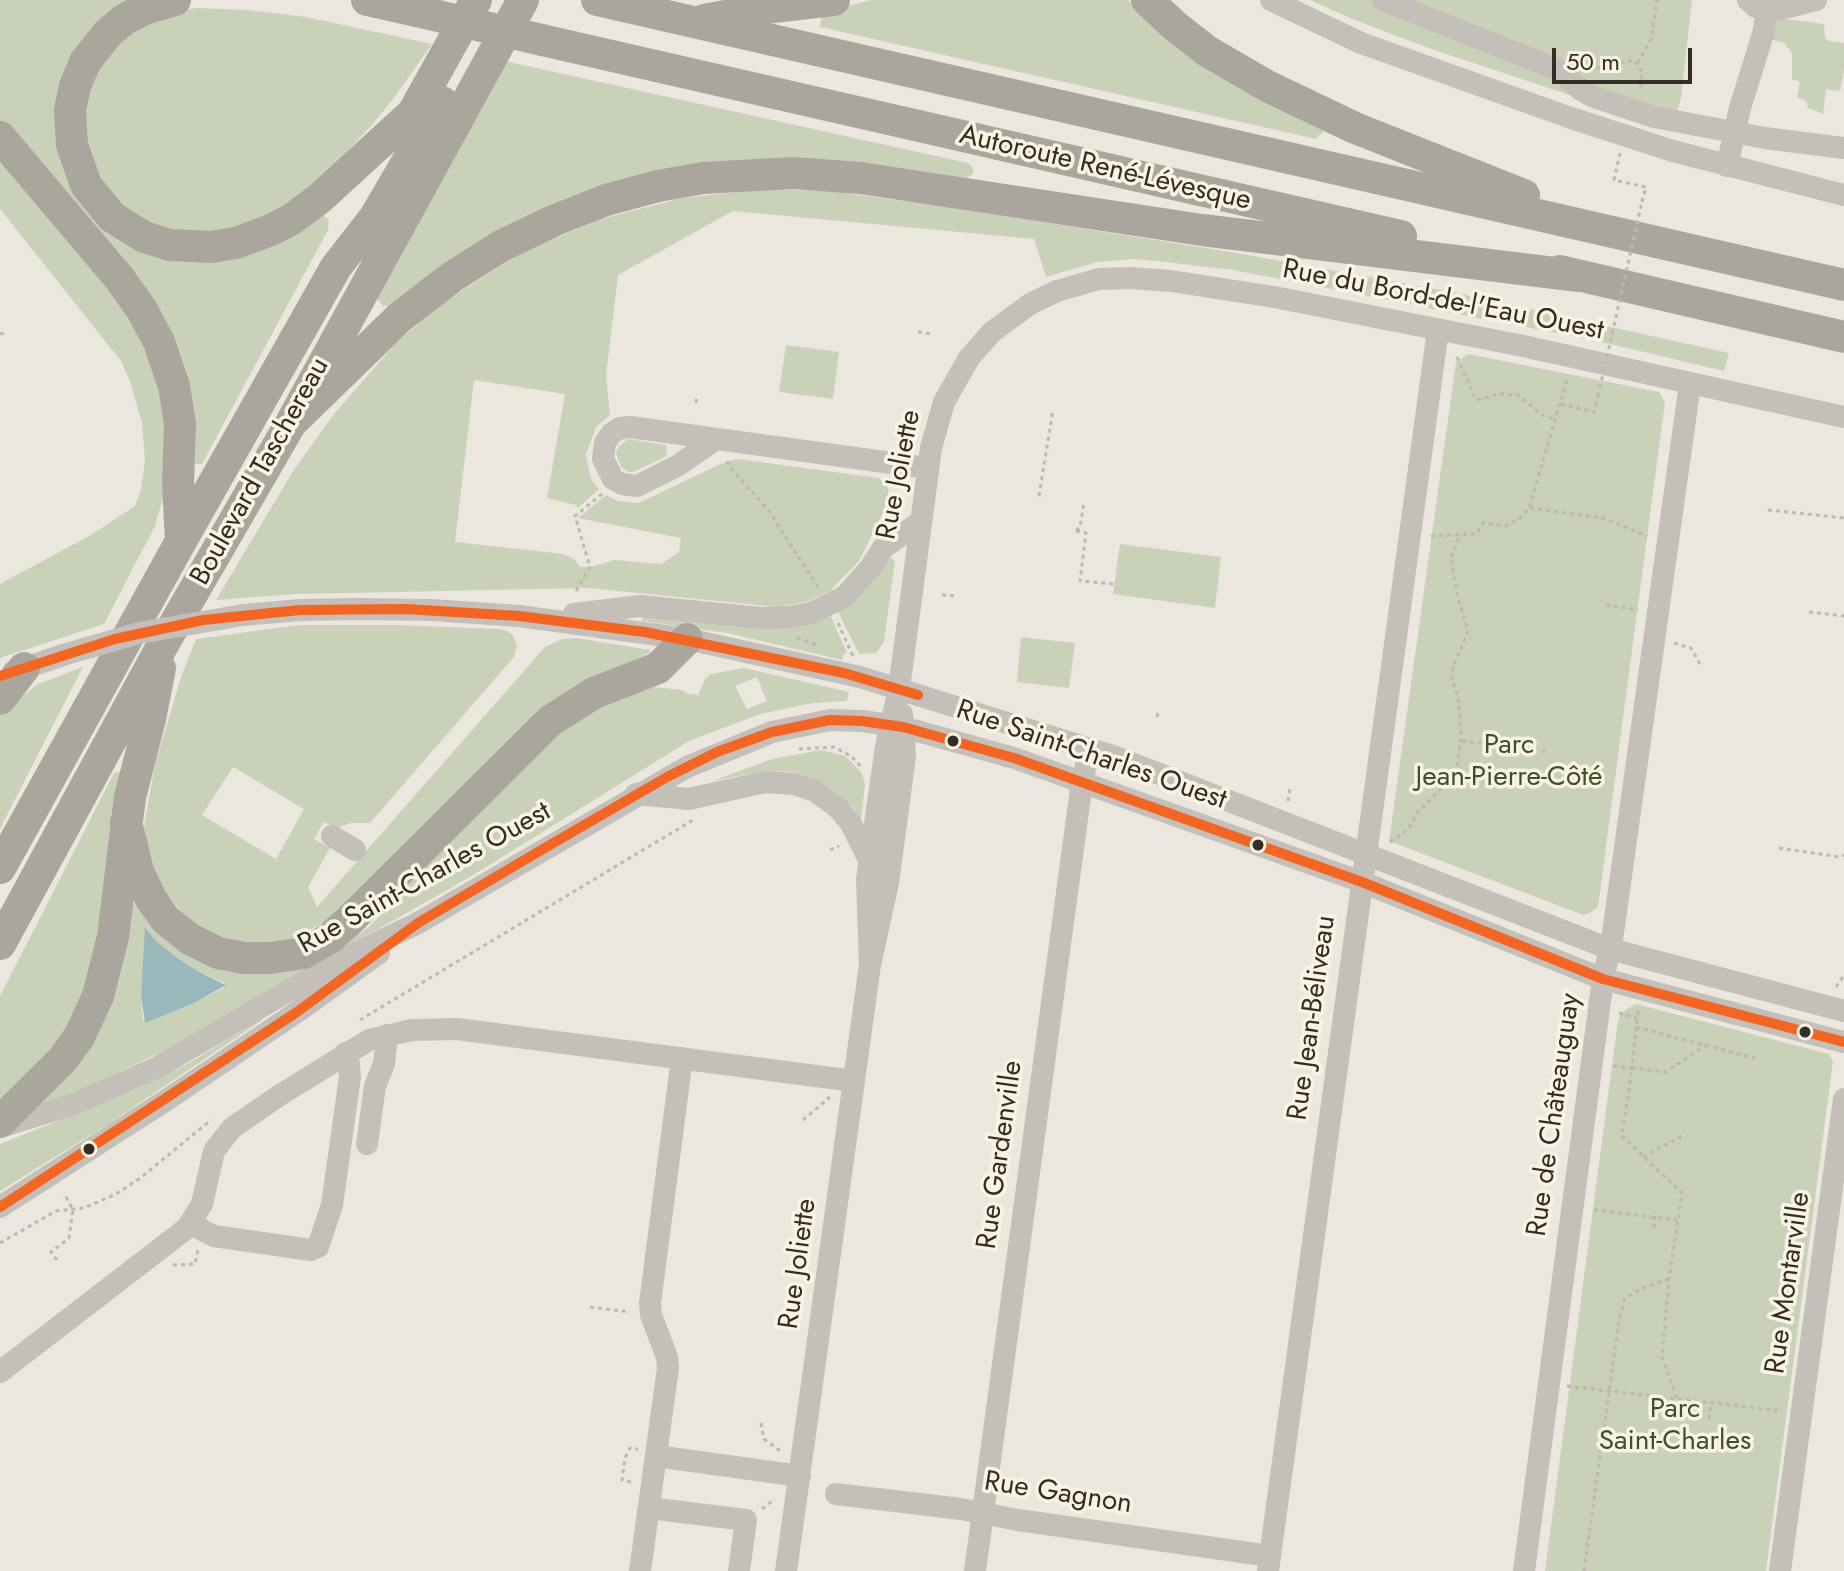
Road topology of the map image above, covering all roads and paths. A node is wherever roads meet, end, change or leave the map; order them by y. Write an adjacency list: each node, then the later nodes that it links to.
1 (175, 0): 18 (highway)
2 (367, 0): 28 (highway, Autoroute René-Lévesque, bridge)
3 (476, 0): 18 (highway)
4 (500, 0): 27 (highway, Boulevard Taschereau)
5 (523, 0): 46 (highway, Boulevard Taschereau)
6 (597, 0): 15 (highway, Autoroute René-Lévesque)
7 (834, 0): 15 (highway)
8 (1147, 0): 26 (highway)
9 (1271, 0): 14 (street)
10 (1383, 0): 17 (street)
11 (1657, 0): 16 (path)
12 (1816, 0): 13 (street)
13 (1762, 3): 20 (street)
14 (1313, 10): 24 (street)
15 (693, 22): 26 (highway, Autoroute René-Lévesque)
16 (1638, 63): 17 (path); 19 (path)
17 (1568, 77): 19 (street)
18 (415, 111): 27 (highway)
19 (1635, 111): 20 (street)
20 (1736, 133): 23 (street); 24 (street)
21 (0, 137): 58 (highway)
22 (1624, 145): 42 (path, bridge)
23 (1844, 148)
24 (1727, 166): 25 (street)
25 (1844, 195)
26 (1624, 235): 29 (highway, Autoroute René-Lévesque)
27 (336, 267): 58 (highway, Boulevard Taschereau)
28 (1579, 276): 36 (highway, Autoroute René-Lévesque); 46 (highway)
29 (1844, 285)
30 (1030, 304): 31 (street, Rue du Bord-de-l'Eau Ouest); 48 (street, Rue Joliette)
31 (1438, 330): 39 (street, Rue du Bord-de-l'Eau Ouest); 57 (street, Rue Jean-Béliveau)
32 (7, 332): 34 (path)
33 (918, 332): 35 (path)
34 (0, 334)
35 (932, 334)
36 (1844, 337)
37 (1456, 350): 45 (path)
38 (1569, 370): 42 (path)
39 (1690, 384): 44 (street, Rue du Bord-de-l'Eau Ouest); 59 (street, Rue de Châteauguay)
40 (697, 396): 41 (path)
41 (696, 403)
42 (1563, 404): 45 (path)
43 (1053, 410): 50 (path)
44 (1844, 417)
45 (1556, 420): 52 (path)
46 (291, 423): 71 (highway, Boulevard Taschereau)
47 (721, 449): 48 (street); 62 (path)
48 (928, 468): 55 (street, Rue Joliette)
49 (606, 491): 61 (path)
50 (1039, 496)
51 (1084, 502): 60 (path)
52 (1529, 508): 56 (path); 59 (path)
53 (1768, 510): 54 (path)
54 (1844, 518)
55 (920, 522): 70 (street); 77 (street, Rue Joliette)
56 (1460, 534): 57 (path); 82 (path)
57 (1409, 537): 95 (street, Rue Jean-Béliveau)
58 (181, 541): 99 (highway, Boulevard Taschereau)
59 (1669, 545): 68 (street, Rue de Châteauguay)
60 (1114, 584)
61 (576, 591)
62 (820, 591)
63 (942, 595): 64 (path)
64 (957, 596)
65 (1606, 605): 68 (path)
66 (833, 612): 74 (path)
67 (1809, 612): 69 (path)
68 (1659, 614): 73 (street, Rue de Châteauguay)
69 (1844, 616)
70 (538, 618): 72 (street, Rue Saint-Charles Ouest); 76 (street, Rue Saint-Charles Ouest, bridge)
71 (166, 639): 92 (highway); 102 (highway, Boulevard Taschereau)
72 (687, 639): 77 (street, Rue Saint-Charles Ouest); 92 (highway)
73 (1655, 639): 75 (path); 103 (street, Rue de Châteauguay)
74 (855, 660)
75 (1700, 664)
76 (12, 672): 78 (highway)
77 (899, 689): 81 (street, Rue Joliette); 83 (street, Rue Saint-Charles Ouest)
78 (0, 699)
79 (1158, 710): 80 (path)
80 (1157, 717)
81 (897, 726): 87 (street, Rue Saint-Charles Ouest); 89 (street, Rue Saint-Charles Ouest); 98 (street, Rue Joliette); 104 (street, Rue Joliette)
82 (1462, 741): 85 (path); 95 (path)
83 (1090, 748): 87 (street, Rue Gardenville); 95 (street, Rue Saint-Charles Ouest)
84 (797, 749): 86 (path)
85 (1549, 752)
86 (866, 777)
87 (1082, 782): 100 (street, Rue Saint-Charles Ouest); 157 (street, Rue Gardenville)
88 (1290, 788): 90 (path)
89 (636, 794): 98 (street); 101 (street, Rue Saint-Charles Ouest)
90 (1287, 808)
91 (697, 818): 105 (path)
92 (126, 822): 124 (highway)
93 (332, 836): 96 (street)
94 (1779, 848): 97 (path)
95 (1376, 849): 100 (street, Rue Jean-Béliveau); 103 (street, Rue Saint-Charles Ouest)
96 (355, 850)
97 (1844, 855)
98 (869, 860): 104 (street, Rue Joliette)
99 (0, 868)
100 (1362, 882): 107 (street, Rue Saint-Charles Ouest); 158 (street, Rue Jean-Béliveau)
101 (418, 923): 124 (street, Rue Saint-Charles Ouest); 129 (street)
102 (0, 944)
103 (1610, 949): 107 (street, Rue de Châteauguay); 108 (street, Rue Saint-Charles Ouest)
104 (870, 965): 121 (street, Rue Joliette)
105 (443, 970)
106 (1844, 975): 108 (path)
107 (1603, 979): 114 (street, Rue Saint-Charles Ouest); 119 (street, Rue de Châteauguay)
108 (1839, 1002)
109 (1639, 1003): 111 (path)
110 (1619, 1013): 111 (path)
111 (1637, 1018): 112 (path)
112 (1636, 1027): 115 (path); 120 (path)
113 (387, 1035): 116 (street); 117 (street); 126 (street)
114 (1844, 1042)
115 (1706, 1045): 118 (path); 120 (path)
116 (345, 1053): 135 (street); 135 (street)
117 (682, 1058): 121 (street); 151 (street)
118 (1755, 1058)
119 (1592, 1064): 120 (path); 130 (street, Rue de Châteauguay)
120 (1632, 1068): 127 (path)
121 (845, 1087): 123 (path); 153 (street, Rue Joliette)
122 (1844, 1099): 148 (street, Rue Montarville)
123 (803, 1120)
124 (0, 1125)
125 (1684, 1135): 127 (path)
126 (367, 1144)
127 (1643, 1157): 136 (path)
128 (64, 1193): 132 (path)
129 (0, 1207)
130 (1573, 1208): 134 (path); 144 (street, Rue de Châteauguay)
131 (80, 1209): 132 (path)
132 (73, 1210): 138 (path); 139 (path)
133 (1655, 1211): 134 (path)
134 (1655, 1217): 136 (path); 137 (path)
135 (194, 1220): 143 (street)
136 (1678, 1220): 140 (path)
137 (1654, 1228)
138 (0, 1243)
139 (57, 1260)
140 (1669, 1279): 145 (path); 146 (path)
141 (590, 1307): 142 (path)
142 (637, 1313)
143 (0, 1372)
144 (1549, 1385): 145 (path); 163 (street, Rue de Châteauguay)
145 (1610, 1390): 146 (path); 164 (path)
146 (1677, 1398): 147 (path)
147 (1711, 1402): 148 (path); 149 (path)
148 (1801, 1413): 165 (street, Rue Montarville)
149 (1709, 1419)
150 (761, 1423): 152 (path)
151 (650, 1453): 153 (street); 154 (path); 156 (street)
152 (785, 1454)
153 (800, 1476): 161 (street, Rue Joliette)
154 (639, 1483)
155 (836, 1494): 157 (street, Rue Gagnon)
156 (649, 1508): 159 (street); 160 (street)
157 (984, 1513): 158 (street, Rue Gagnon); 162 (street, Rue Gardenville)
158 (1269, 1564)
159 (640, 1571)
160 (739, 1571)
161 (786, 1571)
162 (975, 1571)
163 (1524, 1571)
164 (1584, 1571)
165 (1780, 1571)

